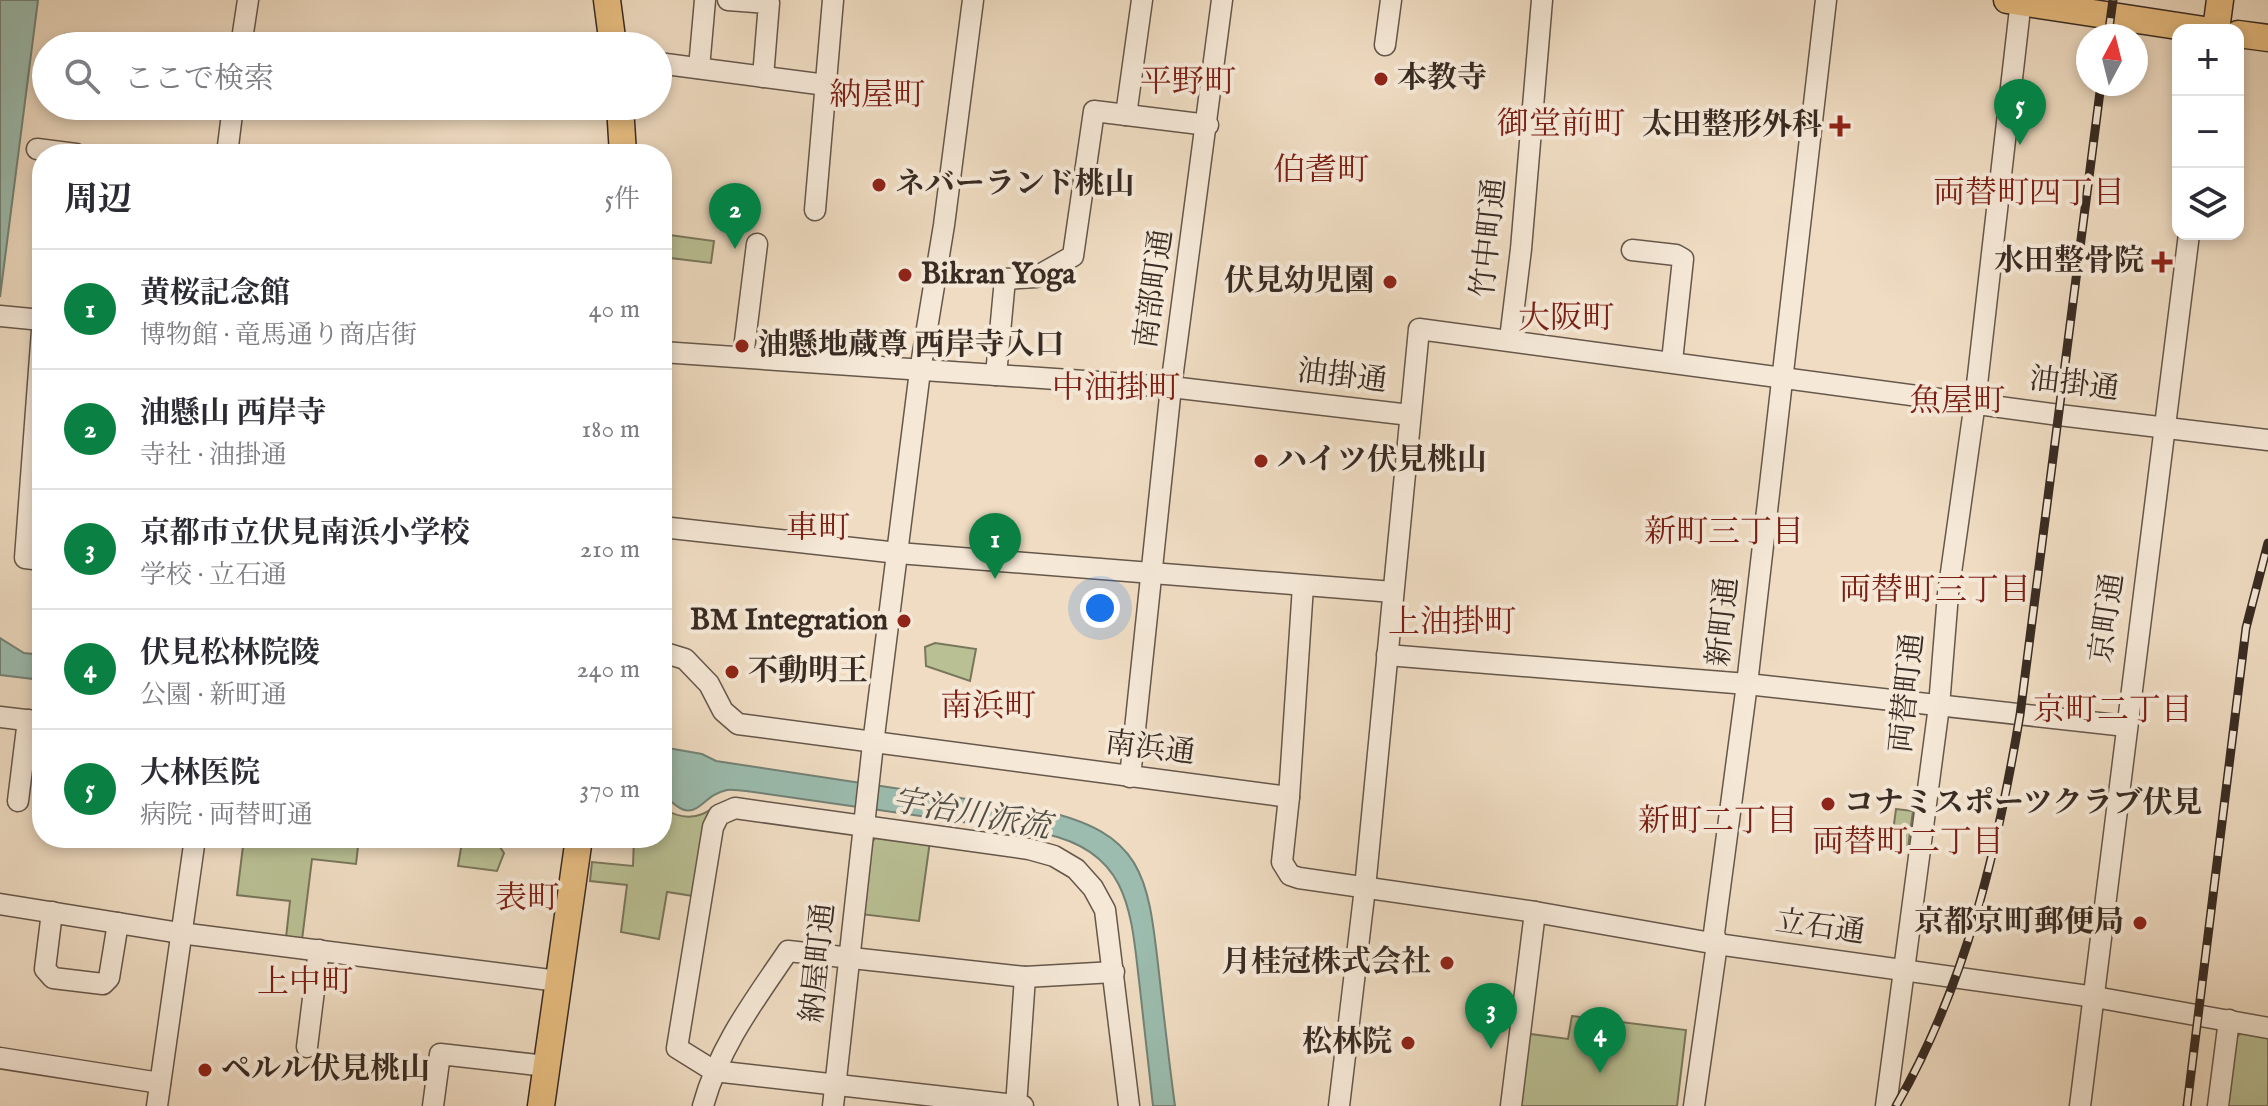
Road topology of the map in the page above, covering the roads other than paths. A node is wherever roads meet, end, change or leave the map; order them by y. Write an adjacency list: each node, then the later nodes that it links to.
1 (248, 0): 16 (street)
2 (607, 0): 17 (main road)
3 (705, 0): 22 (street)
4 (728, 0): 23 (street)
5 (833, 0): 24 (street)
6 (973, 0): 41 (street)
7 (1142, 0): 25 (street)
8 (1222, 0): 28 (street, 南部町通)
9 (1391, 0): 20 (street)
10 (1542, 0): 37 (street, 竹中町通)
11 (1826, 0): 43 (street, 新町通)
12 (2220, 0): 14 (main road)
13 (2016, 1): 15 (main road); 45 (street, 両替町通)
14 (2217, 24)
15 (2172, 25)
16 (243, 32)
17 (611, 32)
18 (2244, 35): 19 (main road)
19 (2268, 38)
20 (1385, 45)
21 (672, 65): 22 (street)
22 (699, 68): 23 (street)
23 (763, 77): 24 (street)
24 (826, 85): 31 (street)
25 (1126, 115): 28 (street); 42 (street)
26 (231, 120): 29 (street)
27 (621, 120): 30 (main road)
28 (1208, 125): 44 (street, 南部町通)
29 (228, 144)
30 (622, 144)
31 (815, 210)
32 (2188, 240): 47 (street, 京町通)
33 (757, 244): 39 (street)
34 (1632, 250): 40 (street)
35 (5, 317): 36 (street)
36 (32, 319)
37 (1510, 339): 40 (street, 油掛通); 46 (street, 油掛通)
38 (672, 353): 39 (street, 油掛通)
39 (743, 357): 41 (street, 油掛通)
40 (1672, 361): 43 (street, 油掛通)
41 (920, 371): 42 (street, 油掛通); 51 (street)
42 (996, 375): 44 (street, 油掛通)
43 (1781, 376): 45 (street, 油掛通); 58 (street, 新町通)
44 (1171, 387): 46 (street, 油掛通); 53 (street, 南部町通)
45 (1975, 402): 47 (street, 油掛通); 59 (street, 両替町通)
46 (1410, 415): 55 (street)
47 (2166, 426): 48 (street, 油掛通); 62 (street, 京町通)
48 (2268, 440)
49 (32, 464): 52 (street)
50 (672, 528): 51 (street)
51 (898, 553): 53 (street); 64 (street)
52 (32, 559)
53 (1152, 573): 54 (street); 65 (street, 南部町通)
54 (1303, 586): 55 (street); 66 (street)
55 (1393, 592): 57 (street)
56 (672, 655): 64 (street, 南浜通)
57 (1387, 655): 58 (street); 71 (street)
58 (1747, 684): 59 (street); 77 (street, 新町通)
59 (1939, 706): 62 (street); 80 (street, 両替町通)
60 (0, 717): 61 (street)
61 (32, 721)
62 (2126, 726): 84 (street, 京町通)
63 (32, 735): 67 (street)
64 (873, 744): 65 (street, 南浜通); 68 (street, 納屋町通)
65 (1130, 777): 66 (street, 南浜通)
66 (1289, 797): 71 (street)
67 (18, 801)
68 (864, 823): 79 (street, 納屋町通); 81 (street); 90 (street)
69 (193, 848): 76 (street)
70 (578, 848): 83 (main road)
71 (1365, 888): 74 (street, 立石通); 101 (street)
72 (0, 904): 73 (street)
73 (52, 912): 75 (street); 75 (street)
74 (1535, 912): 77 (street, 立石通); 102 (street)
75 (118, 923): 76 (street)
76 (180, 933): 78 (street); 91 (street)
77 (1717, 944): 80 (street, 立石通); 103 (street, 新町通)
78 (319, 950): 83 (street); 87 (street)
79 (849, 956): 82 (street); 90 (street); 92 (street, 納屋町通)
80 (1903, 969): 84 (street, 立石通); 104 (street, 両替町通)
81 (1114, 972): 82 (street); 100 (street)
82 (1025, 977): 97 (street)
83 (558, 981): 89 (main road)
84 (2095, 997): 85 (street, 立石通); 105 (street, 京町通)
85 (2229, 1020): 86 (street, 立石通); 106 (street)
86 (2268, 1028)
87 (307, 1047)
88 (0, 1058): 91 (street)
89 (546, 1066): 94 (street); 95 (main road)
90 (714, 1071): 92 (street); 96 (street)
91 (160, 1083): 93 (street)
92 (834, 1096): 97 (street)
93 (157, 1106)
94 (433, 1106)
95 (541, 1106)
96 (703, 1106)
97 (1016, 1106): 98 (street)
98 (1023, 1106)
99 (1122, 1106): 100 (street)
100 (1128, 1106)
101 (1339, 1106)
102 (1511, 1106)
103 (1694, 1106)
104 (1886, 1106)
105 (2080, 1106)
106 (2218, 1106)

